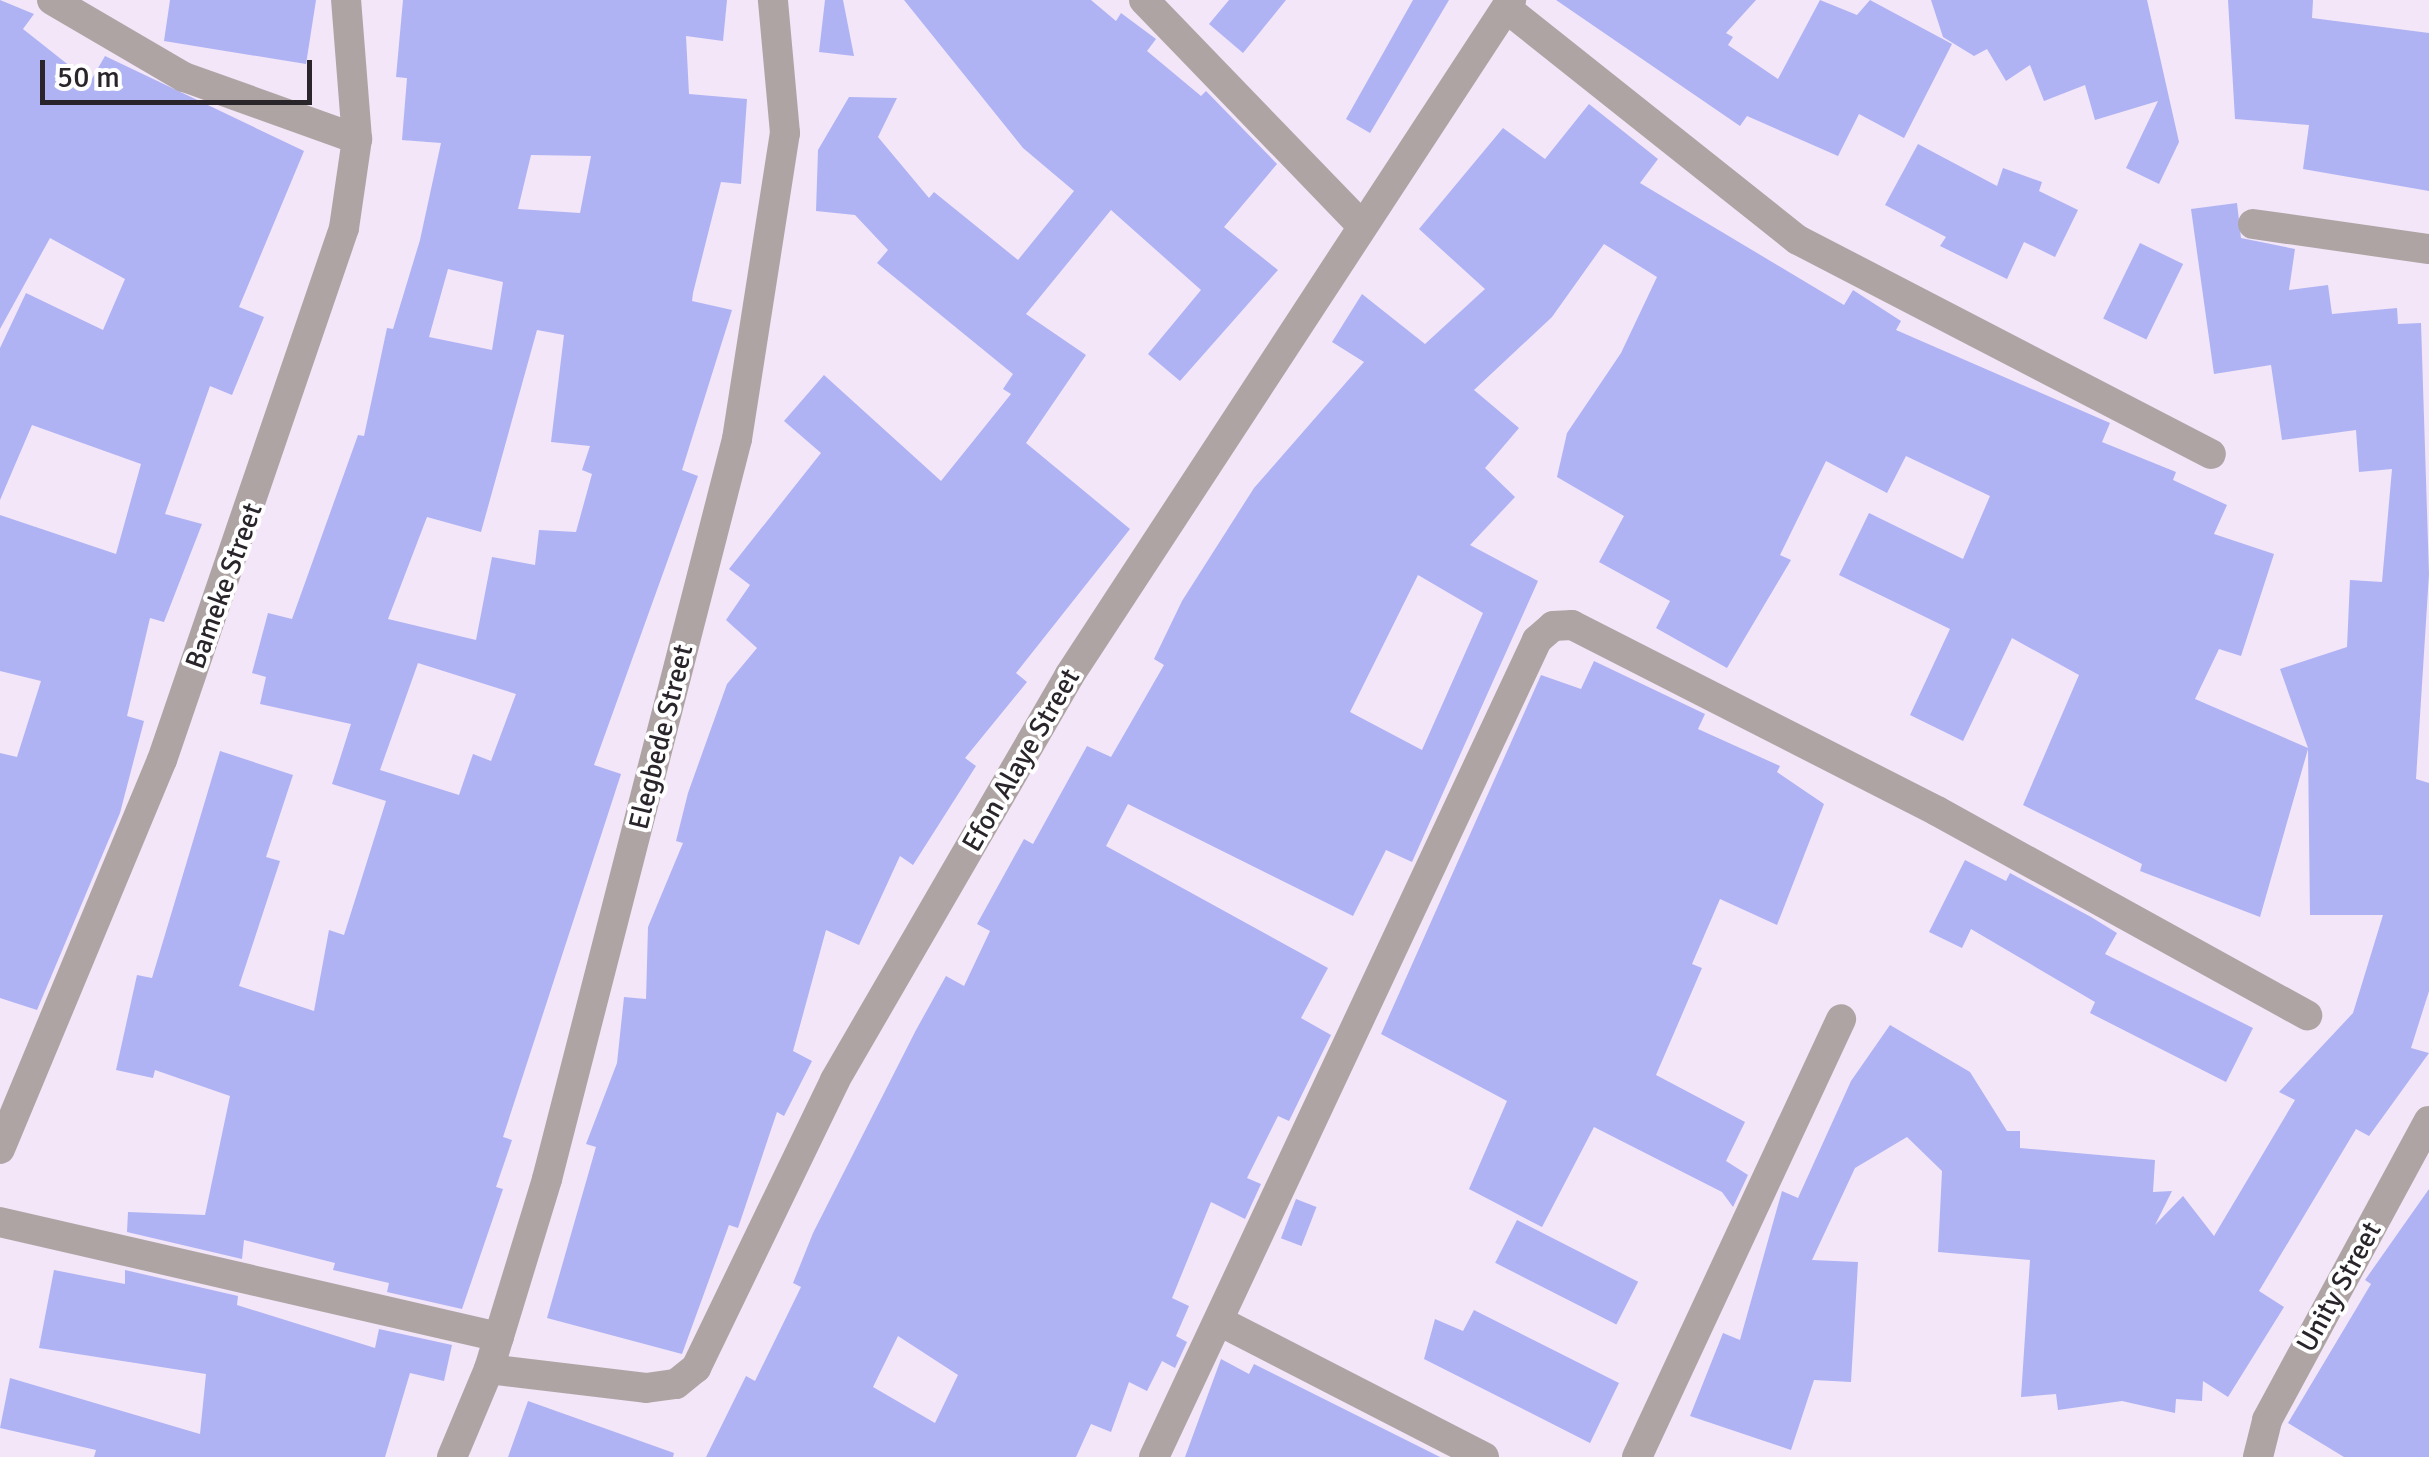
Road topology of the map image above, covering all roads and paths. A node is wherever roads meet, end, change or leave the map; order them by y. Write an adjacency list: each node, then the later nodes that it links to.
1 (346, 0): 6 (street, Bameke Street)
2 (772, 0): 17 (street, Elegbede Street)
3 (1144, 0): 7 (street)
4 (68, 4): 6 (street)
5 (1508, 4): 7 (street, Efon Alaye Street); 10 (street)
6 (357, 138): 14 (street, Bameke Street)
7 (1360, 224): 18 (street, Efon Alaye Street)
8 (2253, 224): 9 (street)
9 (2429, 249)
10 (2211, 454)
11 (2307, 1015): 16 (street)
12 (1841, 1020): 22 (street)
13 (2429, 1121): 23 (street, Unity Street)
14 (1, 1136)
15 (0, 1222): 17 (street)
16 (1219, 1321): 20 (street); 21 (street)
17 (499, 1338): 18 (street, Elegbede Street)
18 (490, 1369): 19 (street, Elegbede Street)
19 (452, 1457)
20 (1154, 1457)
21 (1484, 1457)
22 (1637, 1457)
23 (2258, 1457)

